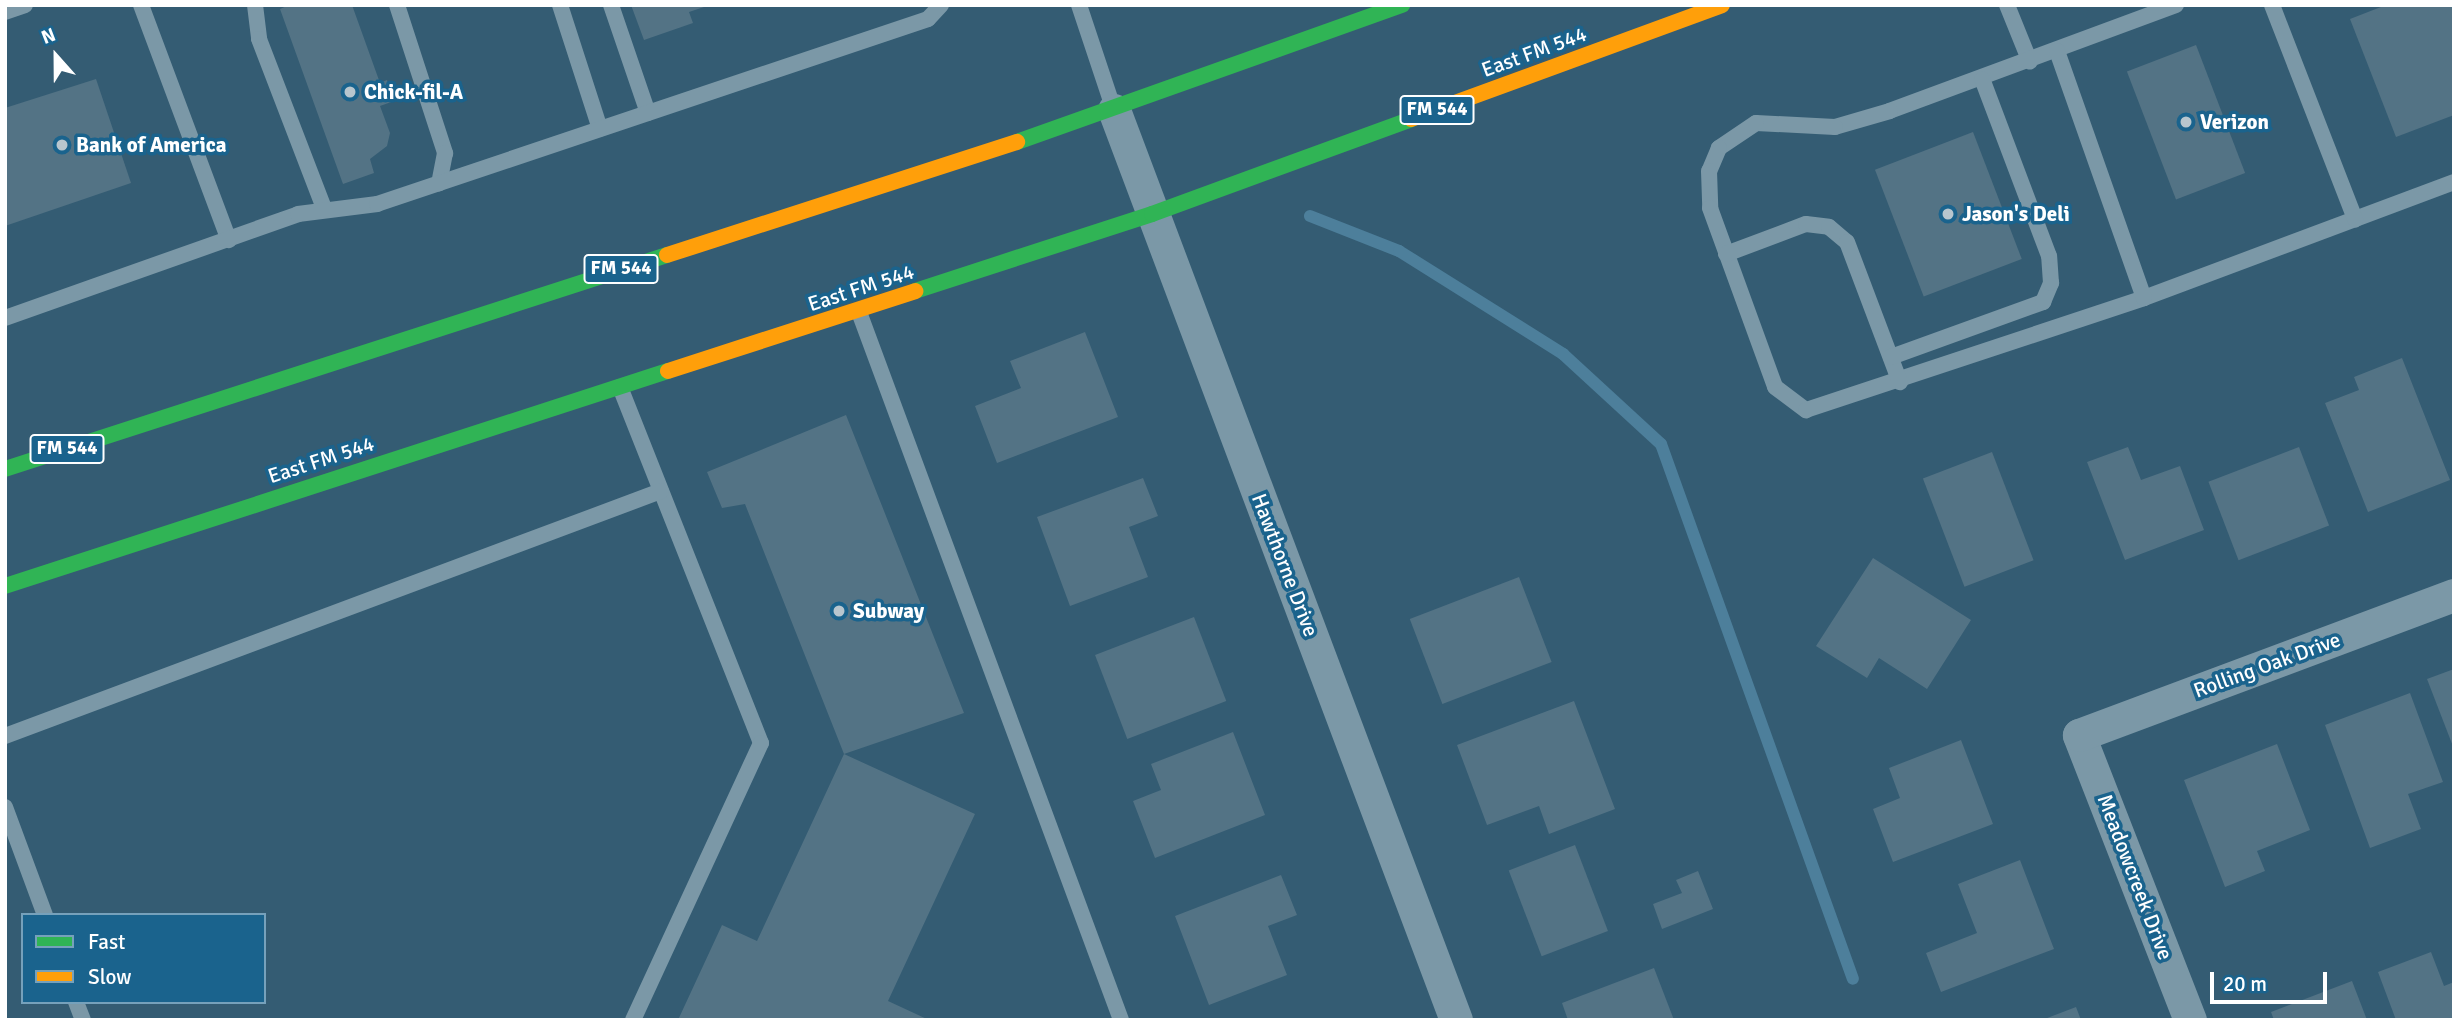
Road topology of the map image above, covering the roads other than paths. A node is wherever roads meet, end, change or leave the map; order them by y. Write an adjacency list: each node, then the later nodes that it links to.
1 (25, 5): 14 (lane)
2 (141, 5): 26 (lane)
3 (255, 5): 23 (lane)
4 (397, 5): 22 (lane)
5 (560, 5): 20 (lane)
6 (611, 5): 19 (lane)
7 (941, 5): 19 (lane)
8 (1079, 5): 18 (lane)
9 (1402, 5): 18 (main road, FM 544)
10 (1722, 5): 24 (main road, East FM 544 / FM 544)
11 (2007, 5): 16 (lane)
12 (2176, 5): 15 (lane)
13 (2272, 5): 25 (lane)
14 (5, 12)
15 (2057, 51): 16 (lane); 28 (lane)
16 (2030, 62): 17 (lane)
17 (1982, 79): 27 (lane); 31 (lane)
18 (1114, 110): 24 (street, Hawthorne Drive); 34 (main road, FM 544)
19 (648, 113): 20 (lane)
20 (600, 129): 22 (lane)
21 (2454, 182): 25 (lane)
22 (439, 183): 23 (lane)
23 (324, 208): 26 (lane)
24 (1152, 214): 29 (main road, East FM 544 / FM 544); 44 (street, Hawthorne Drive)
25 (2355, 219): 28 (lane)
26 (229, 240): 30 (lane)
27 (1726, 254): 31 (lane); 32 (lane)
28 (2144, 299): 32 (lane)
29 (859, 312): 33 (main road, East FM 544 / FM 544); 43 (lane)
30 (5, 318)
31 (1891, 357): 32 (lane)
32 (1900, 382)
33 (620, 387): 35 (lane); 36 (main road, East FM 544 / FM 544)
34 (5, 469)
35 (661, 491): 39 (lane); 42 (lane)
36 (5, 586)
37 (2454, 595): 38 (street, Rolling Oak Drive)
38 (2079, 735): 45 (street, Meadowcreek Drive)
39 (5, 737)
40 (5, 807): 41 (lane)
41 (44, 913)
42 (633, 1020)
43 (1121, 1020)
44 (1456, 1020)
45 (2190, 1020)

